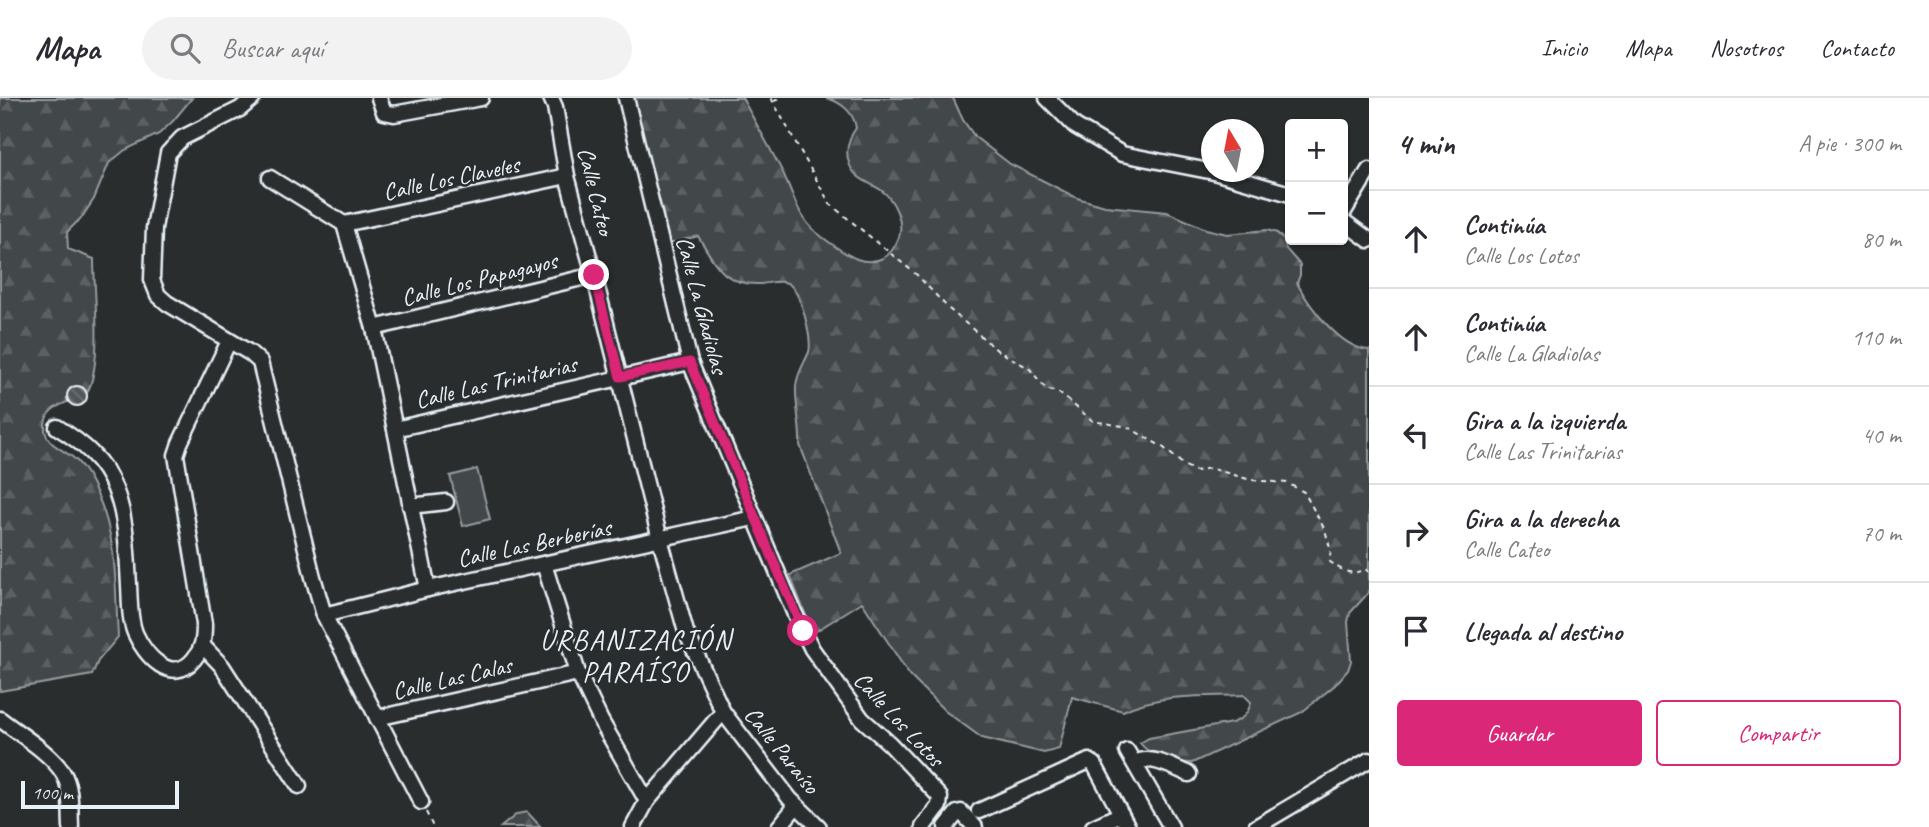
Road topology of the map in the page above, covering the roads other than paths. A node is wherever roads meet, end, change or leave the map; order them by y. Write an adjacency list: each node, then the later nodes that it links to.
1 (253, 98): 17 (street)
2 (379, 98): 3 (street)
3 (481, 98)
4 (551, 98): 8 (street, Calle Cateo)
5 (626, 98): 18 (street, Calle La Gladiolas)
6 (1047, 98): 10 (street)
7 (1369, 170): 11 (street)
8 (567, 176): 12 (street, Calle Los Claveles); 15 (street, Calle Cateo)
9 (270, 178): 12 (street)
10 (1285, 193)
11 (1348, 204)
12 (344, 225): 16 (street)
13 (1348, 225): 14 (street)
14 (1369, 240)
15 (594, 275): 16 (street, Calle Los Papagayos); 19 (street, Calle Cateo)
16 (374, 328): 21 (street)
17 (229, 341): 28 (street); 29 (street)
18 (690, 362): 19 (street, Calle Las Trinitarias); 24 (street, Calle La Gladiolas)
19 (620, 377): 21 (street, Calle Las Trinitarias); 25 (street, Calle Cateo)
20 (57, 427): 29 (street)
21 (395, 429): 23 (street)
22 (446, 502): 23 (street)
23 (410, 506): 27 (street)
24 (754, 518): 25 (street, Calle Las Berberías); 46 (street, Calle Los Lotos)
25 (660, 539): 26 (street, Calle Las Berberías); 31 (street, Calle Paraíso)
26 (544, 564): 27 (street, Calle Las Berberías); 30 (street)
27 (428, 589): 28 (street, Calle Las Berberías)
28 (324, 615): 32 (street)
29 (203, 646): 36 (street)
30 (578, 673): 32 (street, Calle Las Calas); 37 (street)
31 (723, 712): 37 (street); 39 (street, Calle Paraíso)
32 (377, 718): 38 (street)
33 (0, 719): 42 (street)
34 (1369, 760): 51 (street)
35 (1189, 774): 50 (street)
36 (299, 786)
37 (647, 801): 43 (street)
38 (421, 802)
39 (796, 806): 44 (street); 45 (street, Calle Paraíso)
40 (979, 811): 41 (street)
41 (1125, 821): 49 (street)
42 (71, 827)
43 (633, 827)
44 (779, 827)
45 (819, 827)
46 (923, 827)
47 (946, 827): 48 (street)
48 (975, 827)
49 (1093, 827)
50 (1171, 827)
51 (1256, 827)

